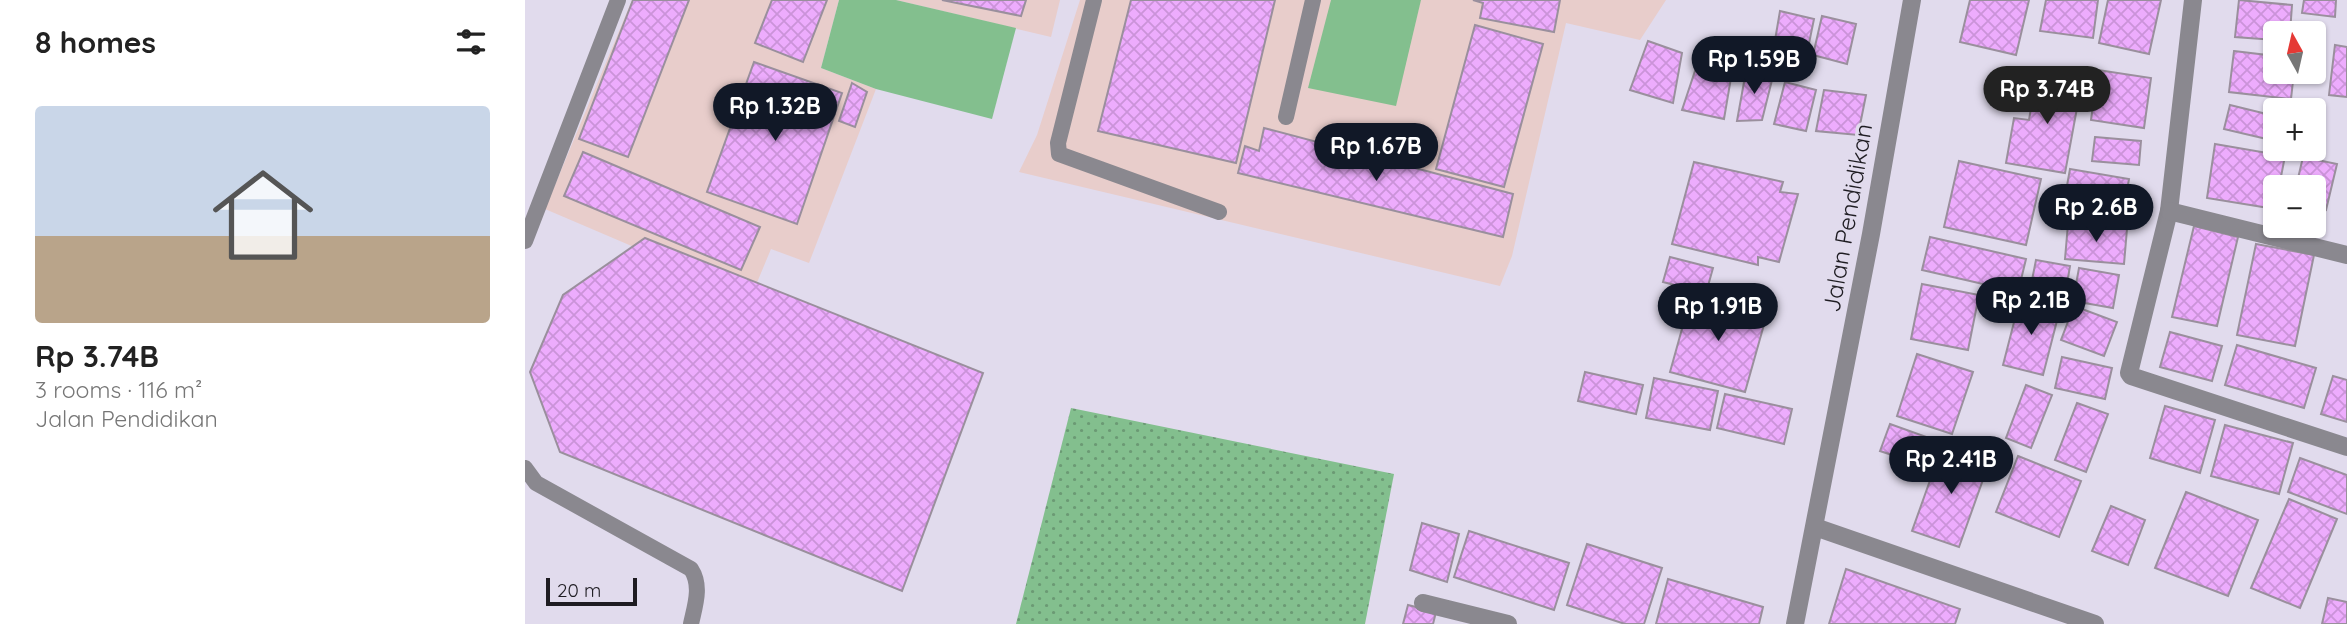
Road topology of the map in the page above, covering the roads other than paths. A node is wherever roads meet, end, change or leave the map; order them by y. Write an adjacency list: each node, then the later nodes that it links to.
1 (618, 0): 9 (lane)
2 (1094, 0): 8 (lane)
3 (1313, 0): 6 (lane)
4 (1912, 0): 13 (street, Jalan Pendidikan)
5 (2193, 0): 7 (street)
6 (1286, 117)
7 (2169, 211): 10 (street); 11 (street)
8 (1219, 212)
9 (525, 241)
10 (2347, 255)
11 (2347, 447)
12 (525, 468): 15 (lane)
13 (1815, 527): 17 (street, Jalan Pendidikan); 18 (street)
14 (1423, 603): 16 (street)
15 (691, 624)
16 (1508, 624)
17 (1795, 624)
18 (2095, 624)

